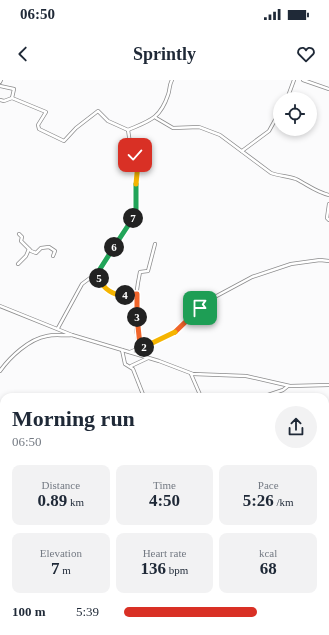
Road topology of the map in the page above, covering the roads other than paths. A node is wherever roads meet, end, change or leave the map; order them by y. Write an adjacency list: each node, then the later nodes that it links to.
1 (172, 80): 9 (street)
2 (294, 80): 6 (street)
3 (303, 80): 5 (street)
4 (0, 86): 7 (street)
5 (329, 89)
6 (290, 92)
7 (12, 98): 8 (street); 11 (street)
8 (0, 100)
9 (156, 118): 11 (street); 12 (street)
10 (273, 123): 12 (street)
11 (128, 130): 22 (street)
12 (242, 151): 13 (street)
13 (329, 194)
14 (329, 204): 15 (street)
15 (329, 220)
16 (19, 234): 18 (street)
17 (155, 244): 25 (street)
18 (29, 249): 19 (street); 21 (street)
19 (53, 256)
20 (329, 261): 29 (street)
21 (18, 264)
22 (100, 269): 23 (street); 24 (street)
23 (94, 275): 24 (street); 27 (street)
24 (99, 278): 25 (street)
25 (137, 294): 29 (street)
26 (0, 306): 27 (street)
27 (58, 328): 28 (street)
28 (72, 335): 30 (street); 35 (street)
29 (140, 348): 31 (street); 32 (street)
30 (121, 349): 31 (street); 34 (street)
31 (130, 352): 32 (street)
32 (140, 355): 33 (street)
33 (148, 358): 34 (street); 36 (street)
34 (130, 366): 39 (street)
35 (0, 370)
36 (191, 373): 38 (street); 40 (street)
37 (329, 385): 38 (street)
38 (289, 386): 41 (street)
39 (143, 393)
40 (200, 393)
41 (274, 393)

